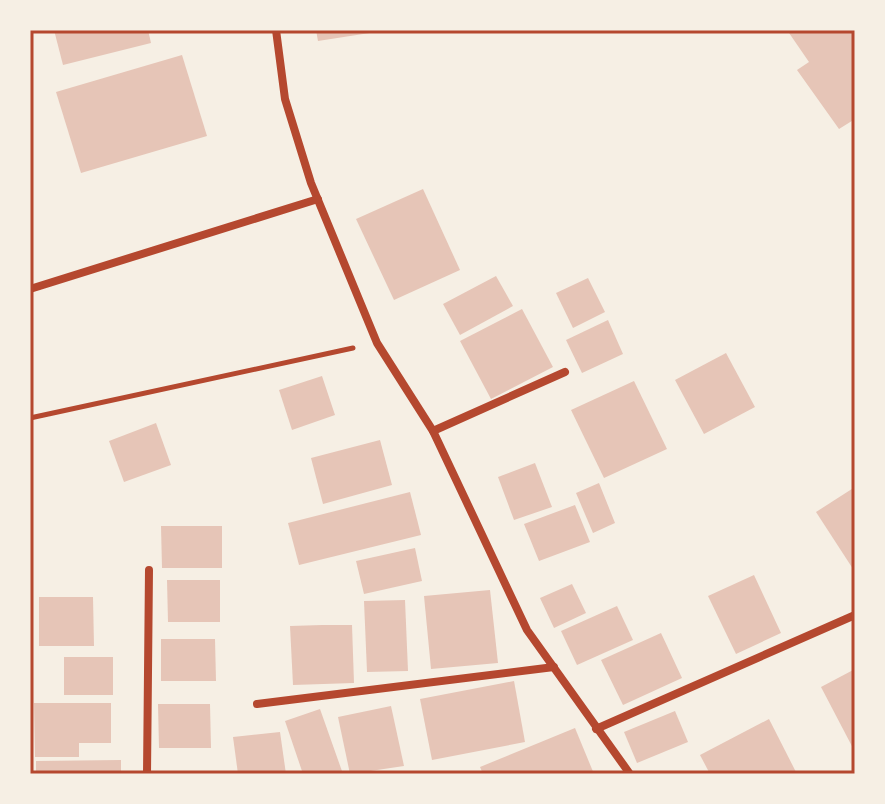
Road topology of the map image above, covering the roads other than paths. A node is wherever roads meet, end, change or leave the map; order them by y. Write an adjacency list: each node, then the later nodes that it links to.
1 (276, 30): 2 (street)
2 (318, 199): 3 (street); 5 (street)
3 (30, 289)
4 (565, 372): 5 (street)
5 (433, 431): 8 (street)
6 (149, 570): 11 (street)
7 (855, 615): 10 (street)
8 (554, 667): 9 (street); 10 (street)
9 (257, 704)
10 (596, 729): 12 (street)
11 (147, 774)
12 (630, 774)

